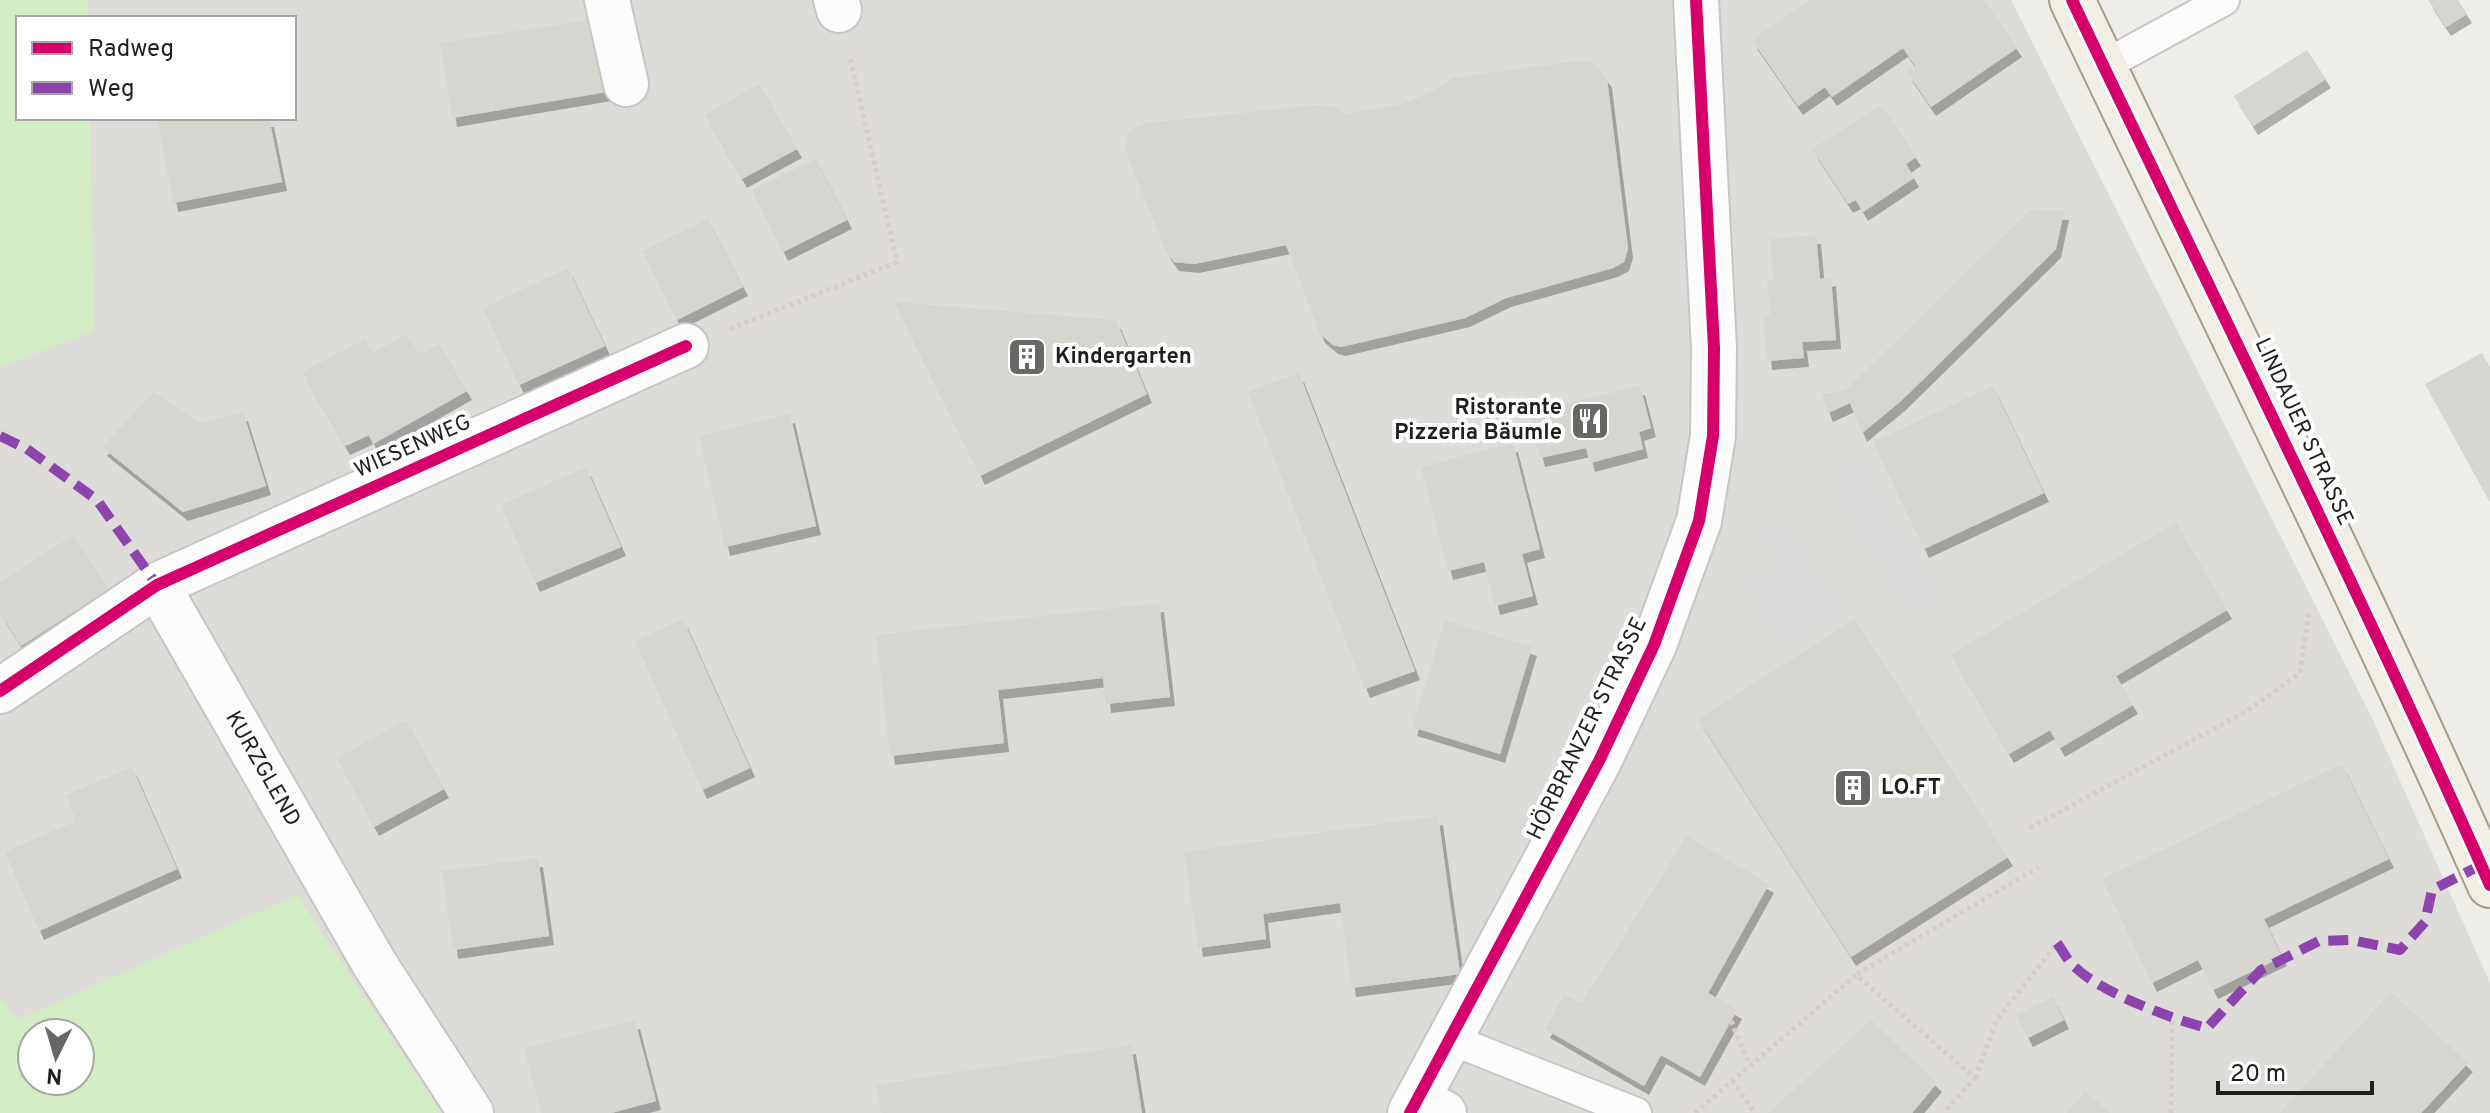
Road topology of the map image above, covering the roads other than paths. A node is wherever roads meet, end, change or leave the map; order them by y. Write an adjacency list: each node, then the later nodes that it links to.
1 (607, 0): 6 (street)
2 (1696, 0): 11 (street, HÖRBRANZER STRASSE)
3 (2072, 0): 5 (main road, LINDAUER STRASSE)
4 (2224, 0): 5 (lane)
5 (2103, 66): 10 (main road, LINDAUER STRASSE)
6 (626, 84)
7 (686, 346): 8 (street, WIESENWEG)
8 (157, 585): 9 (street); 13 (street, KURZGLEND)
9 (0, 691)
10 (2490, 885)
11 (1450, 1039): 12 (street, HÖRBRANZER STRASSE); 14 (lane)
12 (1424, 1109)
13 (471, 1113)
14 (1636, 1113)

